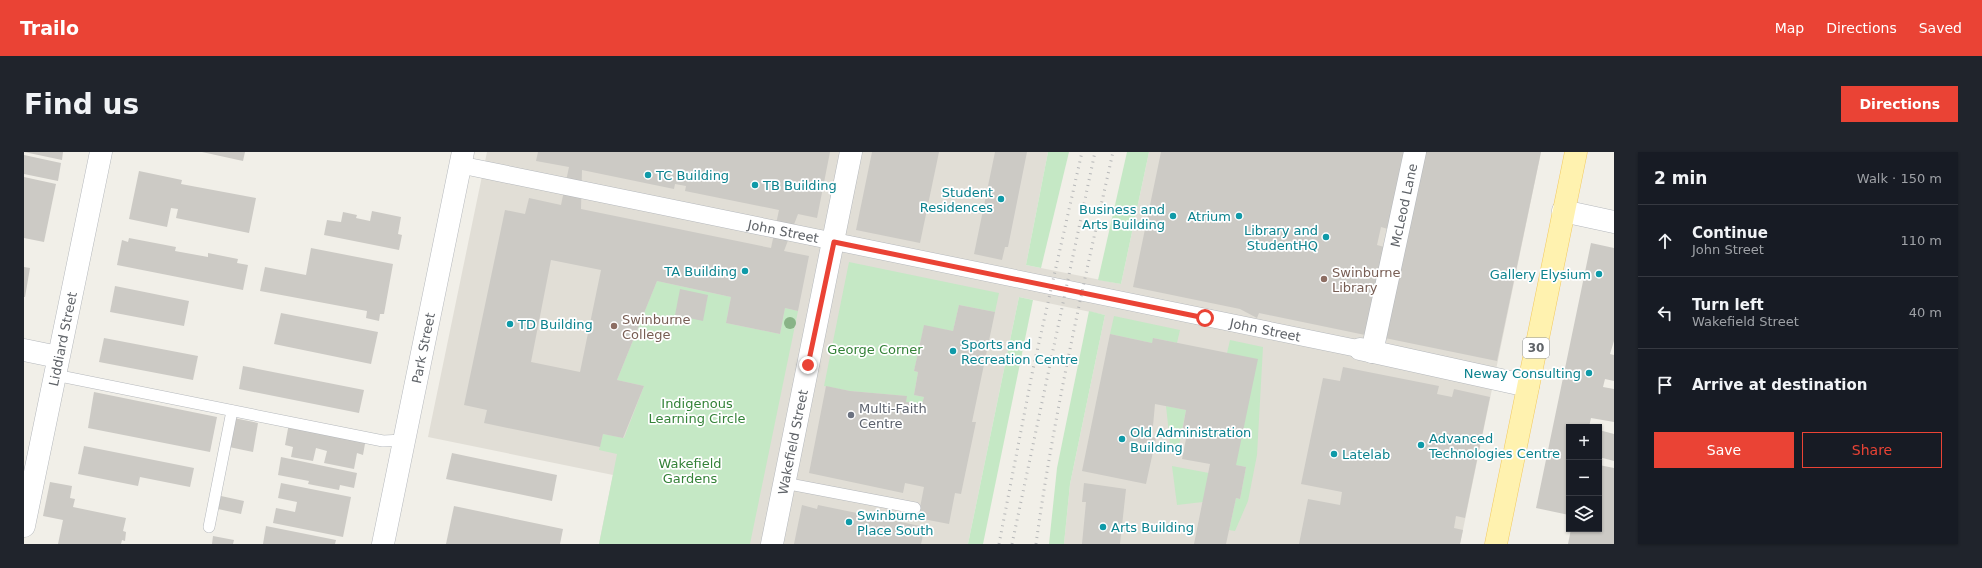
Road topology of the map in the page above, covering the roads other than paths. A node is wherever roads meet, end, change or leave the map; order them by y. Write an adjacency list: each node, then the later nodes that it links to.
1 (101, 152): 11 (street, Liddiard Street)
2 (851, 152): 8 (street, Wakefield Street)
3 (1415, 152): 10 (street, McLeod Lane)
4 (1576, 152): 6 (main road, 30)
5 (462, 158): 8 (street, John Street); 14 (street, Park Street)
6 (1563, 211): 7 (street); 12 (main road, 30)
7 (1614, 222)
8 (834, 242): 10 (street, John Street); 15 (street, Wakefield Street)
9 (24, 350): 11 (street)
10 (1366, 351): 12 (street, John Street)
11 (57, 366): 13 (lane); 17 (street, Liddiard Street)
12 (1528, 386): 21 (main road, 30)
13 (232, 411): 14 (lane); 18 (lane)
14 (404, 440): 19 (street, Park Street)
15 (784, 483): 16 (lane); 20 (street, Wakefield Street)
16 (915, 508)
17 (24, 526)
18 (209, 527)
19 (383, 544)
20 (772, 544)
21 (1496, 544)

